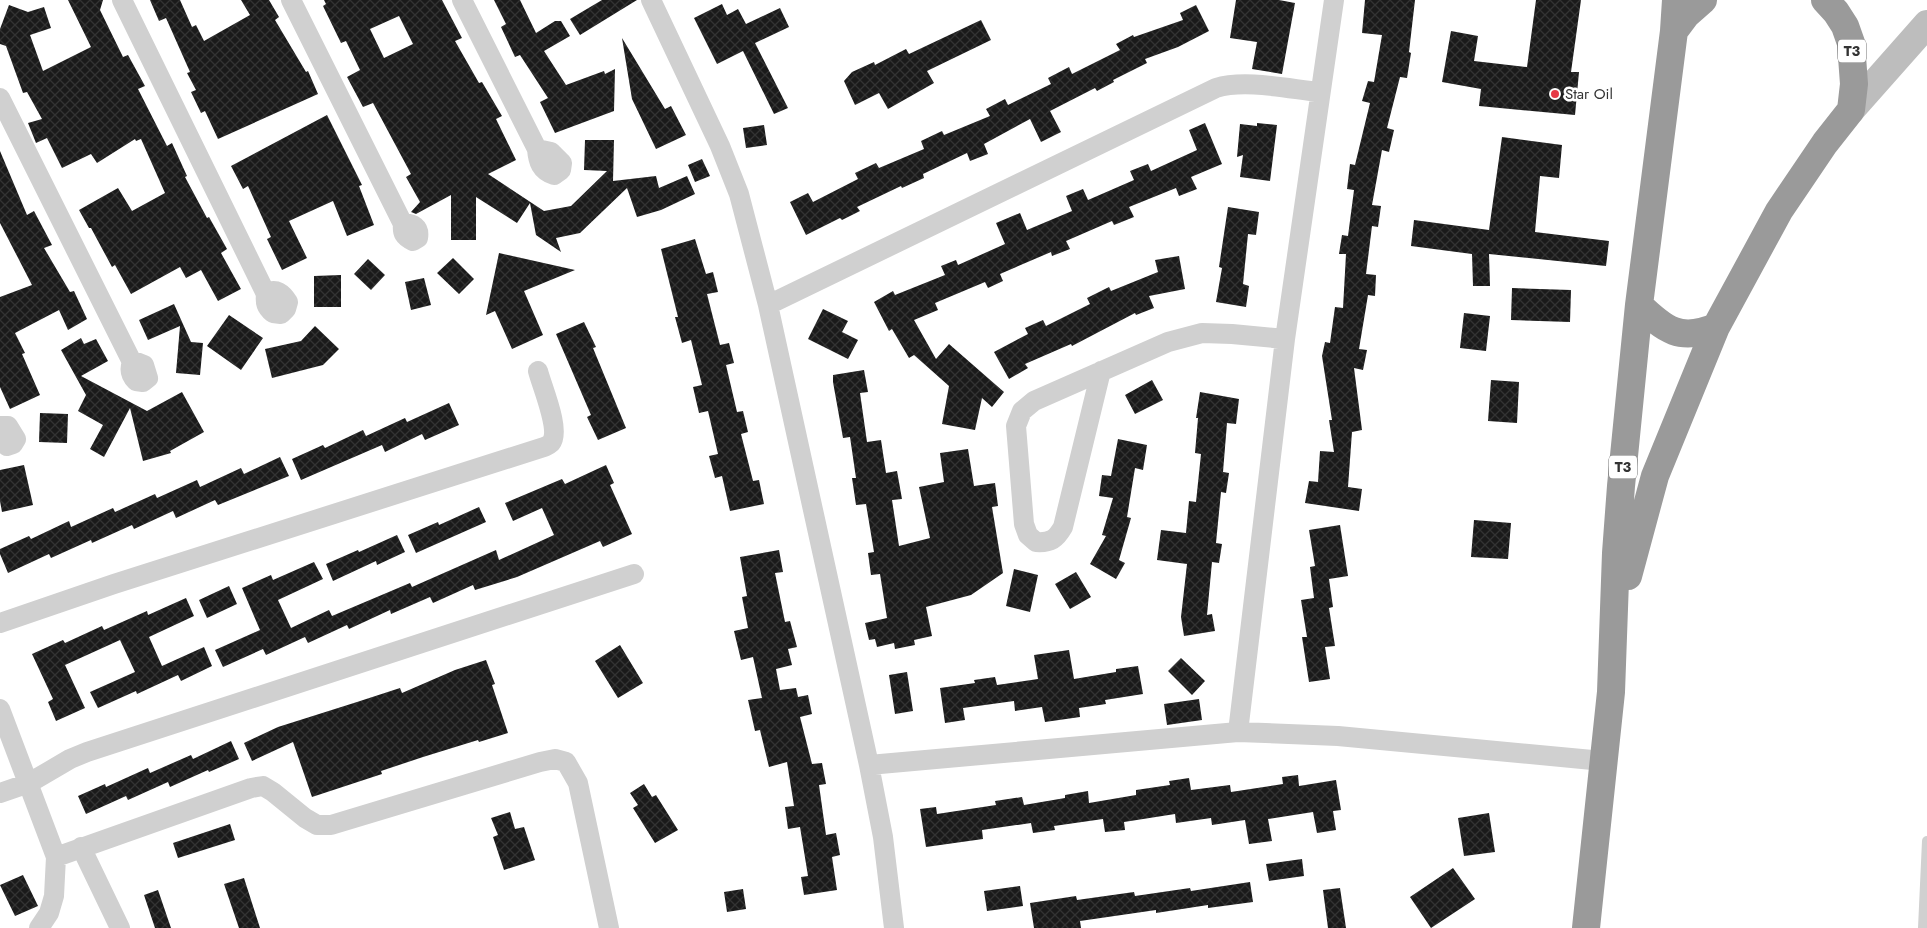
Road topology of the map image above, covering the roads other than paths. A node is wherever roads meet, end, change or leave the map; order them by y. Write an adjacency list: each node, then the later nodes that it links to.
1 (122, 0): 16 (street)
2 (291, 0): 15 (street)
3 (462, 0): 14 (street)
4 (651, 0): 17 (street)
5 (1334, 0): 11 (street)
6 (1676, 0): 10 (highway, T3)
7 (1703, 0): 10 (highway)
8 (1825, 0): 13 (highway, T3)
9 (1927, 24): 13 (main road)
10 (1674, 31): 18 (highway, T3)
11 (1320, 92): 17 (street); 20 (street)
12 (0, 98): 21 (street)
13 (1851, 110): 19 (highway, T3)
14 (537, 149)
15 (403, 224)
16 (266, 294)
17 (768, 304): 32 (street)
18 (1639, 305): 19 (highway); 28 (highway, T3)
19 (1716, 327): 28 (highway, T3)
20 (1285, 339): 23 (street); 30 (street)
21 (132, 362)
22 (538, 371): 27 (street)
23 (1101, 371): 23 (street)
24 (0, 426): 25 (street)
25 (0, 441)
26 (634, 574): 33 (street)
27 (0, 623)
28 (1614, 630): 31 (highway, T3)
29 (0, 709): 33 (street)
30 (1238, 732): 31 (street); 32 (street)
31 (1603, 760): 42 (highway, T3)
32 (870, 765): 41 (street)
33 (28, 783): 34 (street); 37 (street)
34 (0, 793)
35 (1927, 841): 43 (lane)
36 (81, 847): 37 (street); 39 (street); 40 (street)
37 (56, 857): 38 (street)
38 (39, 928)
39 (120, 928)
40 (609, 928)
41 (894, 928)
42 (1586, 928)
43 (1923, 928)

